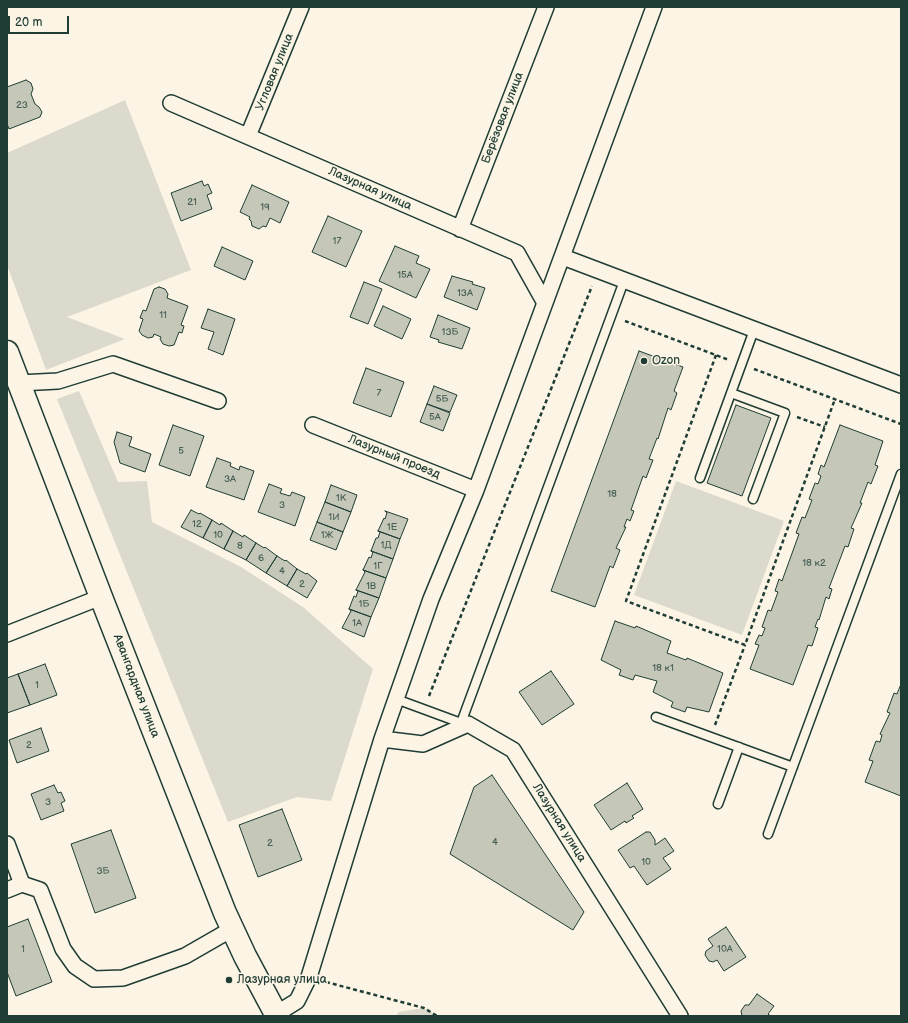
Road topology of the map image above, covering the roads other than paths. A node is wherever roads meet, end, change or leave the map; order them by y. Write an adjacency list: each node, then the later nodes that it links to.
1 (302, 7): 5 (street, Угловая улица)
2 (546, 7): 6 (street, Берёзовая улица)
3 (654, 7): 7 (street)
4 (171, 103): 5 (street, Лазурная улица)
5 (248, 136): 6 (street, Лазурная улица)
6 (460, 229): 9 (street, Лазурная улица)
7 (563, 257): 8 (street); 9 (street)
8 (624, 281): 10 (street); 23 (lane)
9 (545, 303): 19 (street)
10 (754, 330): 13 (street); 14 (lane)
11 (7, 352): 12 (main road, Авангардная улица)
12 (19, 383): 15 (street); 21 (main road, Авангардная улица)
13 (901, 385)
14 (731, 393): 18 (lane); 20 (lane)
15 (218, 401)
16 (313, 425): 19 (street, Лазурный проезд)
17 (901, 474): 27 (lane)
18 (700, 478)
19 (476, 490): 23 (street)
20 (754, 499)
21 (101, 597): 22 (street); 33 (main road, Авангардная улица)
22 (7, 634)
23 (396, 699): 25 (street)
24 (656, 717): 26 (lane)
25 (382, 739): 34 (street); 35 (street, Лазурная улица)
26 (739, 747): 27 (lane); 28 (lane)
27 (793, 767): 29 (lane)
28 (718, 804)
29 (768, 834)
30 (7, 844): 31 (street)
31 (22, 884): 32 (street); 33 (street)
32 (7, 890)
33 (232, 929): 34 (main road, Авангардная улица)
34 (277, 1015)
35 (680, 1016)

